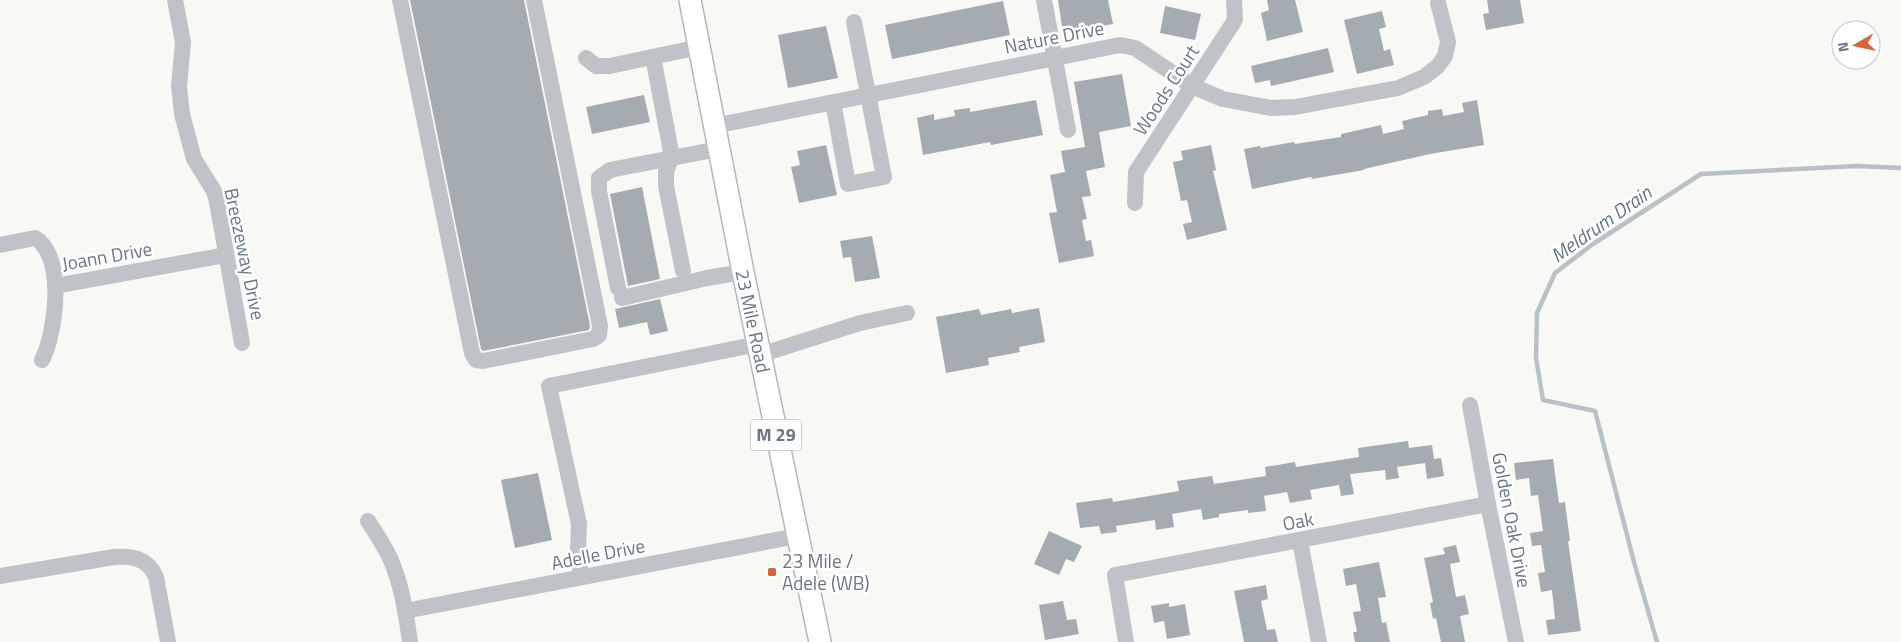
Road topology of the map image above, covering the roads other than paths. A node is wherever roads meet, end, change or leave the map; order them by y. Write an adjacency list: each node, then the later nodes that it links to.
1 (175, 0): 22 (street, Breezeway Drive)
2 (400, 0): 3 (street)
3 (534, 0)
4 (690, 0): 9 (main road, 23 Mile Road / M 29)
5 (1044, 0): 11 (street)
6 (1234, 0): 13 (street, Woods Court)
7 (1438, 3): 13 (street, Nature Drive)
8 (854, 22): 14 (street)
9 (699, 47): 10 (street); 16 (main road, 23 Mile Road / M 29)
10 (653, 57): 12 (street); 19 (street)
11 (1054, 57): 13 (street, Nature Drive); 14 (street, Nature Drive); 17 (street)
12 (586, 58)
13 (1192, 86): 20 (street, Woods Court)
14 (868, 96): 15 (street, Nature Drive); 15 (street)
15 (833, 102): 16 (street, Nature Drive)
16 (714, 126): 18 (main road, 23 Mile Road / M 29)
17 (1068, 130)
18 (718, 149): 19 (street); 24 (main road, 23 Mile Road / M 29)
19 (672, 157): 23 (street); 24 (street)
20 (1134, 203)
21 (0, 245): 25 (street, Joann Drive)
22 (226, 255): 25 (street, Joann Drive); 27 (street, Breezeway Drive)
23 (683, 271)
24 (743, 272): 28 (main road, 23 Mile Road / M 29)
25 (55, 286): 29 (street)
26 (907, 313): 28 (street)
27 (242, 343)
28 (759, 350): 33 (main road, 23 Mile Road / M 29); 36 (street)
29 (42, 360)
30 (1470, 405): 31 (street, Golden Oak Drive)
31 (1488, 504): 34 (street, Oak); 43 (street, Golden Oak Drive)
32 (368, 521): 37 (street)
33 (797, 536): 36 (street, Adelle Drive); 40 (main road, 23 Mile Road / M 29)
34 (1300, 541): 41 (street, Oak); 42 (street)
35 (0, 576): 38 (street)
36 (582, 577): 37 (street, Adelle Drive)
37 (405, 611): 39 (street)
38 (168, 642)
39 (410, 642)
40 (820, 642)
41 (1126, 642)
42 (1319, 642)
43 (1516, 642)

